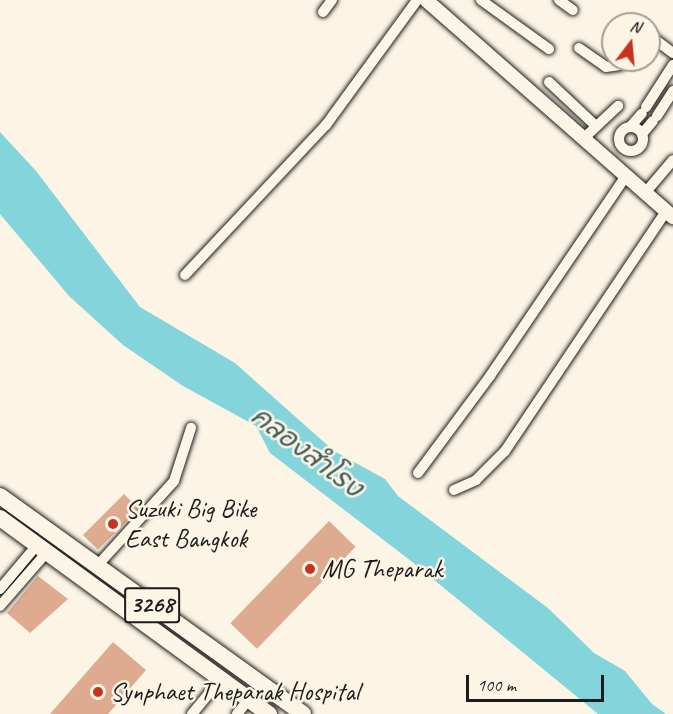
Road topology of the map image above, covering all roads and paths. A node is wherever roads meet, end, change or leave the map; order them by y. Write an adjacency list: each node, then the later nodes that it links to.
1 (332, 0): 6 (street)
2 (481, 0): 8 (street)
3 (559, 0): 5 (street)
4 (427, 1): 17 (main road); 25 (street)
5 (573, 10)
6 (323, 12)
7 (579, 48): 9 (street)
8 (549, 49)
9 (601, 63)
10 (673, 65): 15 (street)
11 (549, 82): 14 (street)
12 (673, 91): 16 (street)
13 (618, 106): 14 (street)
14 (595, 125): 17 (street)
15 (630, 127): 16 (street); 18 (street)
16 (642, 134): 19 (street)
17 (584, 138): 20 (main road)
18 (620, 142): 19 (street); 20 (street)
19 (631, 152): 22 (street)
20 (607, 158): 22 (main road)
21 (673, 160): 23 (street)
22 (623, 172): 23 (main road); 27 (street)
23 (645, 193): 24 (main road)
24 (670, 214): 28 (street)
25 (184, 274)
26 (191, 428): 32 (street)
27 (418, 473)
28 (454, 490)
29 (0, 496): 32 (main road, 3268)
30 (0, 518): 31 (main road, 3268)
31 (42, 549): 33 (street); 34 (street); 35 (main road, 3268)
32 (98, 566): 40 (main road, 3268)
33 (0, 589)
34 (0, 606)
35 (221, 680): 36 (main road, 3268); 37 (street)
36 (249, 699): 38 (street); 39 (main road, 3268)
37 (192, 714)
38 (237, 714)
39 (269, 714)
40 (303, 714)

